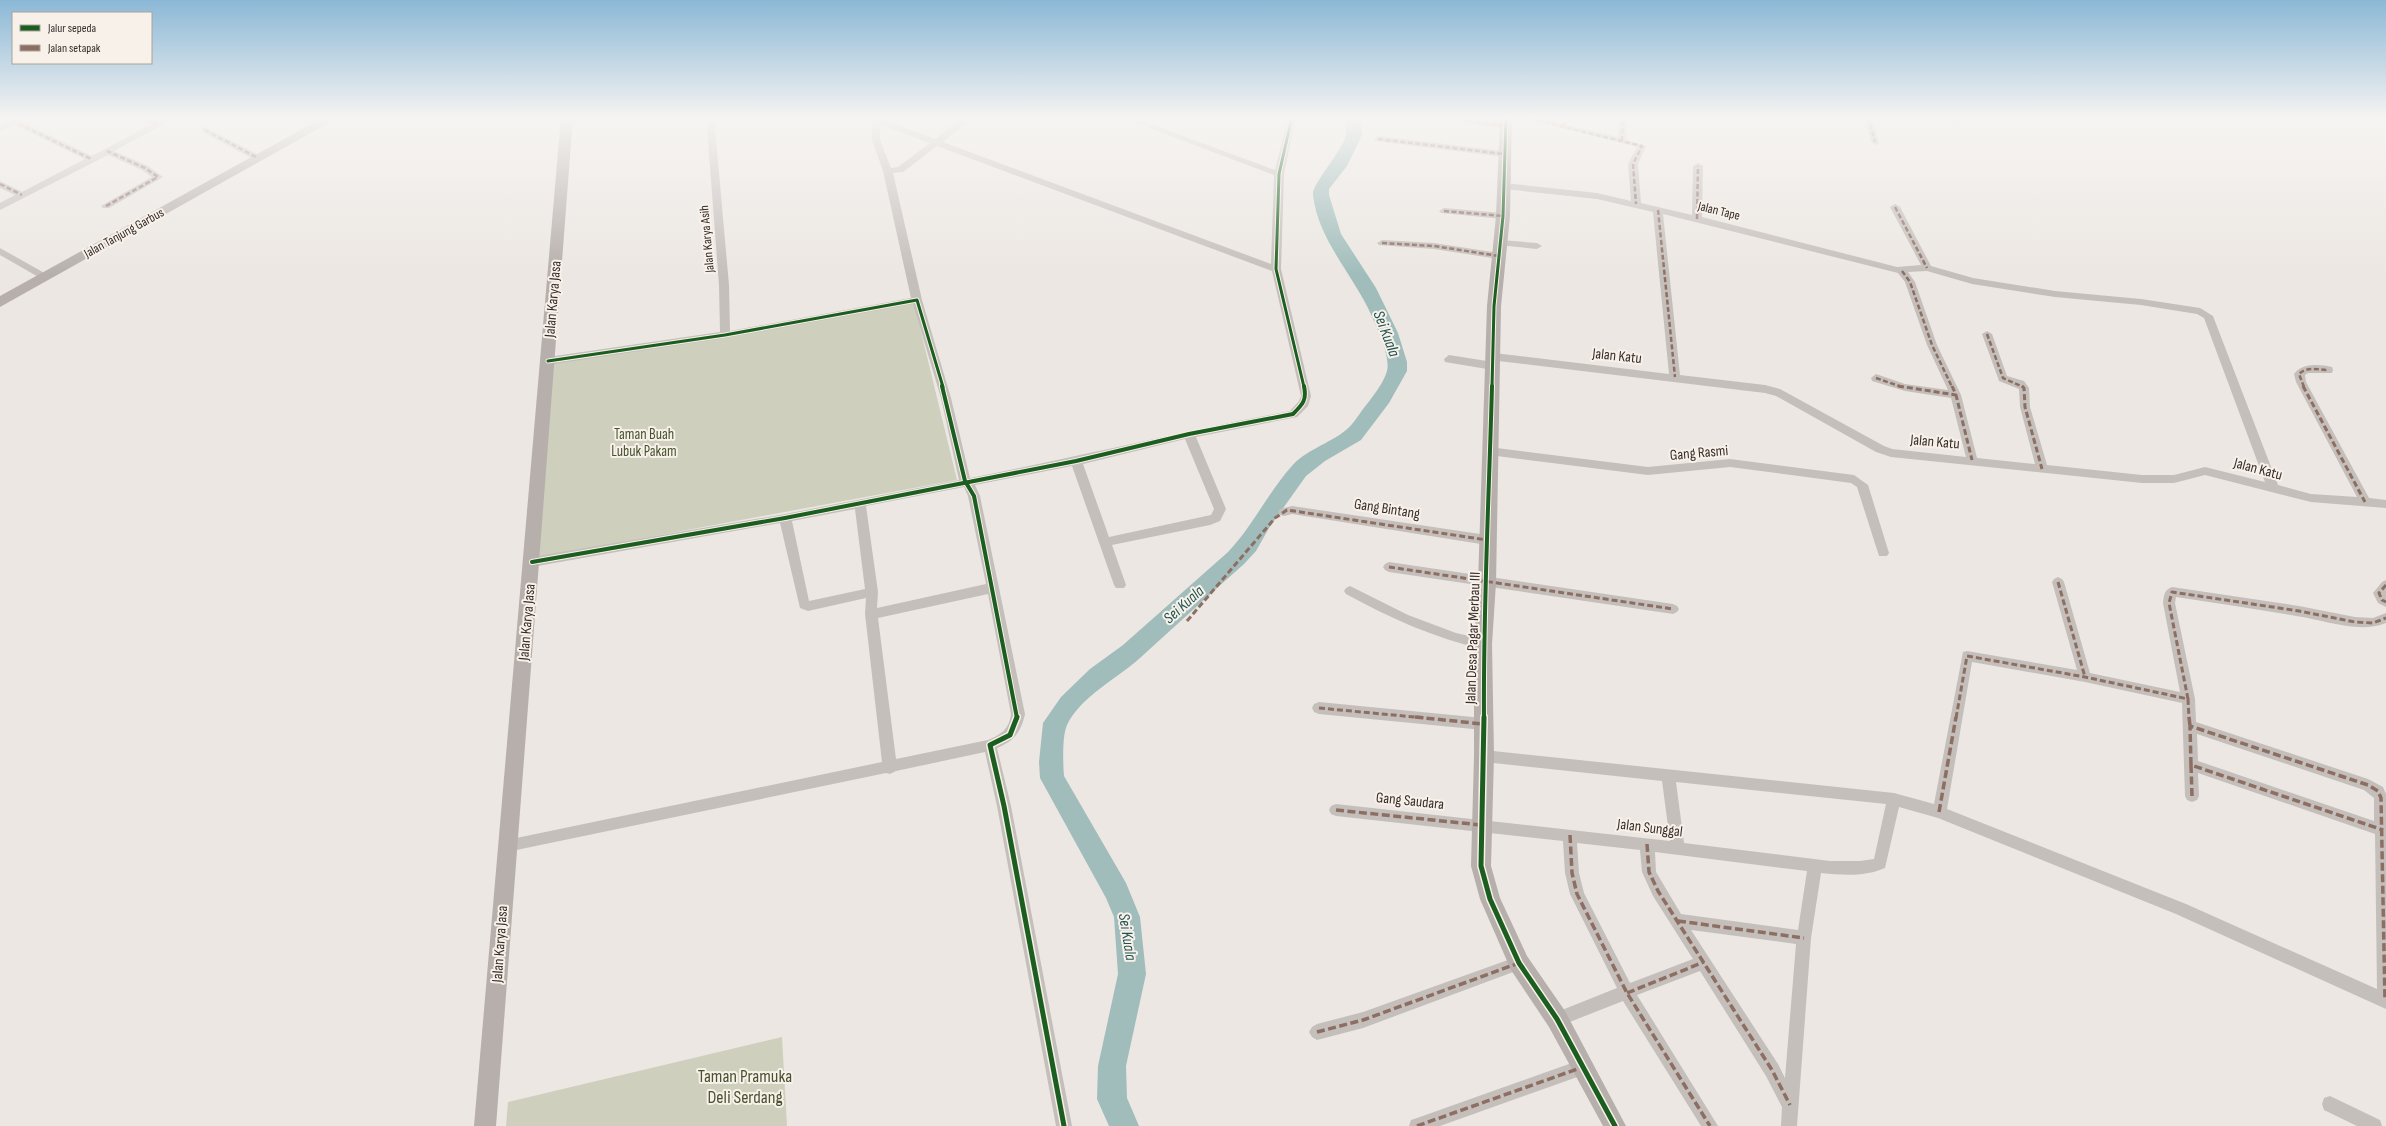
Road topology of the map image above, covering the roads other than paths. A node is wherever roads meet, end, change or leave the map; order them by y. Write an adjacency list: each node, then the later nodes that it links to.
1 (71, 170): 17 (street)
2 (147, 170): 19 (street)
3 (237, 170): 33 (street, Jalan Tanjung Garbus)
4 (564, 170): 39 (street, Jalan Karya Jasa)
5 (714, 170): 37 (street, Jalan Karya Asih)
6 (901, 170): 13 (street)
7 (1007, 170): 31 (street)
8 (1267, 170): 14 (street)
9 (1280, 170): 14 (street)
10 (1504, 170): 16 (street, Jalan Desa Pagar Merbau III)
11 (1633, 170): 18 (street)
12 (1698, 170): 25 (street)
13 (888, 171): 34 (street)
14 (1279, 174): 31 (street)
15 (0, 184): 17 (street)
16 (1504, 186): 18 (street, Jalan Tape); 24 (street, Jalan Desa Pagar Merbau III)
17 (22, 195): 20 (street)
18 (1636, 204): 22 (street, Jalan Tape)
19 (106, 206)
20 (0, 207)
21 (1895, 207): 30 (street)
22 (1658, 210): 25 (street, Jalan Tape); 42 (street)
23 (1444, 211): 24 (street)
24 (1503, 216): 28 (street, Jalan Desa Pagar Merbau III)
25 (1697, 219): 32 (street, Jalan Tape)
26 (1382, 243): 28 (street)
27 (1537, 246): 28 (street)
28 (1500, 249): 40 (street, Jalan Desa Pagar Merbau III)
29 (0, 250): 33 (street)
30 (1927, 268): 32 (street, Jalan Tape); 51 (street)
31 (1276, 269): 45 (street)
32 (1906, 270): 44 (street)
33 (45, 277): 35 (street, Jalan Tanjung Garbus)
34 (917, 300): 37 (street); 50 (street)
35 (0, 302)
36 (1987, 334): 49 (street)
37 (725, 335): 39 (street)
38 (1449, 359): 40 (street, Jalan Katu)
39 (548, 361): 60 (street, Jalan Karya Jasa)
40 (1493, 362): 42 (street, Jalan Katu); 46 (street, Jalan Desa Pagar Merbau III)
41 (2328, 370): 52 (street)
42 (1675, 377): 47 (street, Jalan Katu)
43 (1876, 378): 44 (street)
44 (1956, 395): 47 (street)
45 (1189, 434): 48 (street); 58 (street)
46 (1489, 452): 57 (street, Jalan Desa Pagar Merbau III); 59 (street, Gang Rasmi)
47 (1972, 460): 49 (street, Jalan Katu)
48 (1076, 461): 50 (street); 58 (street)
49 (2042, 469): 51 (street, Jalan Katu)
50 (965, 482): 53 (street); 66 (street)
51 (2274, 488): 52 (street, Jalan Katu)
52 (2365, 502): 54 (street, Jalan Katu)
53 (860, 503): 56 (street); 68 (street)
54 (2386, 504)
55 (1284, 512): 57 (street, Gang Bintang)
56 (785, 518): 60 (street); 68 (street)
57 (1487, 540): 63 (street, Jalan Desa Pagar Merbau III)
58 (1106, 542): 64 (street)
59 (1883, 553)
60 (532, 562): 92 (street, Jalan Karya Jasa)
61 (1390, 567): 63 (street)
62 (2058, 582): 74 (street)
63 (1487, 583): 70 (street); 73 (street, Jalan Desa Pagar Merbau III)
64 (1120, 585)
65 (2386, 585): 69 (street)
66 (991, 588): 71 (street); 79 (street)
67 (1350, 591): 73 (street)
68 (872, 592): 71 (street)
69 (2386, 602)
70 (1673, 609)
71 (871, 614): 82 (street)
72 (2386, 618): 75 (street)
73 (1483, 644): 77 (street, Jalan Desa Pagar Merbau III)
74 (2085, 677): 75 (street); 87 (street)
75 (2188, 699): 78 (street)
76 (1319, 708): 77 (street)
77 (1483, 724): 80 (street, Jalan Desa Pagar Merbau III)
78 (2190, 726): 81 (street); 89 (street)
79 (990, 746): 82 (street); 107 (street)
80 (1484, 756): 83 (street); 88 (street, Jalan Desa Pagar Merbau III)
81 (2191, 765): 84 (street); 89 (street)
82 (890, 768): 92 (street)
83 (1668, 776): 85 (street); 93 (street)
84 (2192, 796)
85 (1894, 799): 87 (street); 94 (street, Jalan Sunggal)
86 (1336, 810): 88 (street, Gang Saudara)
87 (1939, 812): 100 (street)
88 (1481, 825): 90 (street, Jalan Sunggal); 98 (street, Jalan Desa Pagar Merbau III)
89 (2383, 830): 100 (street)
90 (1570, 835): 91 (street, Jalan Sunggal); 99 (street)
91 (1647, 844): 93 (street, Jalan Sunggal); 95 (street)
92 (507, 846): 106 (street, Jalan Karya Jasa)
93 (1678, 848): 94 (street, Jalan Sunggal)
94 (1815, 865): 96 (street)
95 (1678, 921): 96 (street); 97 (street)
96 (1804, 938): 105 (street)
97 (1704, 962): 99 (street); 105 (street)
98 (1519, 963): 101 (street, Jalan Desa Pagar Merbau III); 102 (street)
99 (1627, 993): 101 (street); 110 (street)
100 (2386, 1001)
101 (1557, 1018): 103 (street, Jalan Desa Pagar Merbau III)
102 (1317, 1032)
103 (1583, 1067): 108 (street); 109 (street, Jalan Desa Pagar Merbau III)
104 (2330, 1104): 112 (street)
105 (1790, 1105): 111 (street)
106 (485, 1126)
107 (1064, 1126)
108 (1417, 1126)
109 (1615, 1126)
110 (1710, 1126)
111 (1789, 1126)
112 (2374, 1126)

